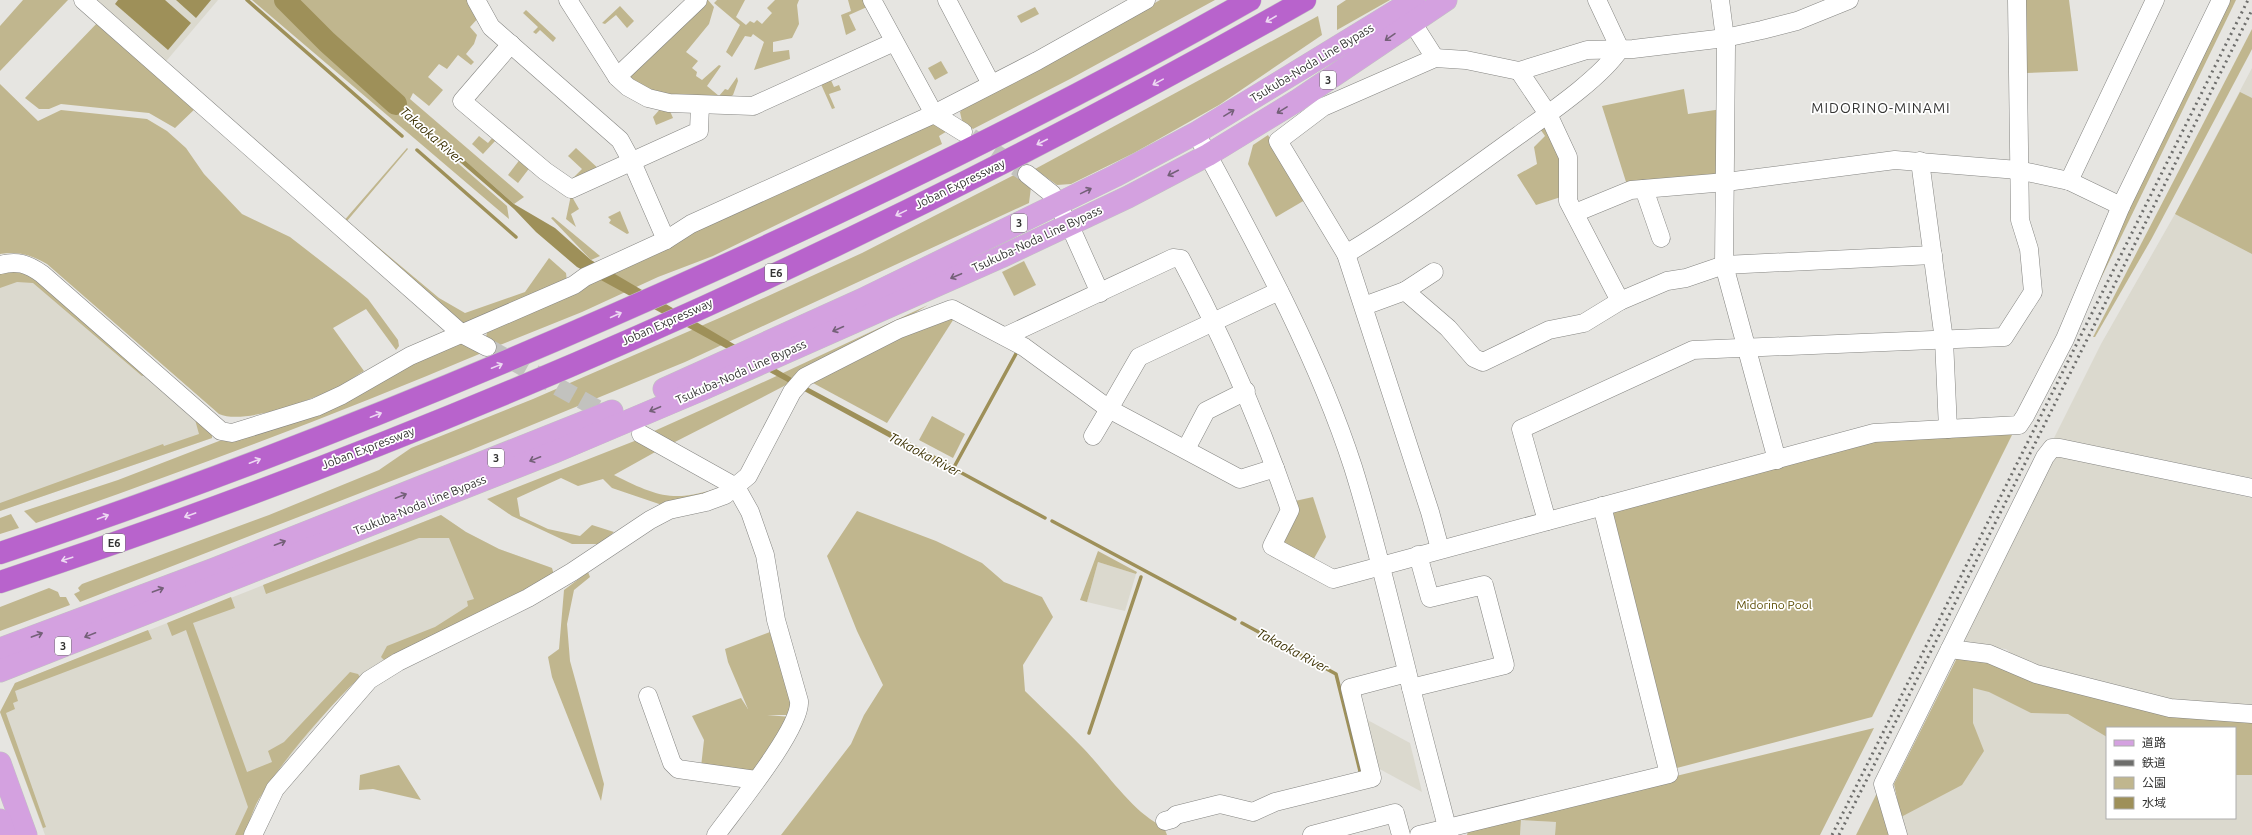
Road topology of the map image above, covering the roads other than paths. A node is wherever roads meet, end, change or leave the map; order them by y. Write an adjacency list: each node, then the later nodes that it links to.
1 (83, 0): 57 (street)
2 (476, 0): 21 (street)
3 (568, 0): 25 (street)
4 (698, 0): 25 (street)
5 (872, 0): 20 (street)
6 (1146, 0): 26 (street)
7 (1250, 0): 75 (highway, E6, one-way to 7)
8 (1305, 0): 78 (highway, Joban Expressway / E6, one-way to 78)
9 (1414, 0): 31 (main road, Tsukuba-Noda Line Bypass / 3, one-way to 9)
10 (1446, 0): 18 (main road, Tsukuba-Noda Line Bypass / 3)
11 (1597, 0): 22 (street)
12 (1720, 0): 19 (street)
13 (1849, 0): 19 (street)
14 (2017, 0): 35 (street)
15 (2155, 0): 37 (street)
16 (950, 1): 26 (street)
17 (2215, 2): 41 (street)
18 (1412, 22): 23 (street); 32 (main road, Tsukuba-Noda Line Bypass / 3, one-way to 32)
19 (1725, 38): 22 (street); 38 (street)
20 (894, 42): 27 (street); 28 (street)
21 (511, 44): 34 (street); 34 (street)
22 (1620, 49): 24 (street); 29 (street)
23 (1435, 58): 24 (street); 46 (street)
24 (1519, 71): 29 (street)
25 (617, 77): 27 (street)
26 (991, 84): 28 (street)
27 (700, 105): 34 (street)
28 (934, 114): 30 (street); 45 (street)
29 (1548, 114): 42 (street); 46 (street)
30 (963, 132)
31 (1196, 133): 32 (street); 40 (main road, Tsukuba-Noda Line Bypass / 3, one-way to 31)
32 (1208, 155): 43 (main road, Tsukuba-Noda Line Bypass / 3, one-way to 43); 51 (street)
33 (1920, 161): 35 (street); 38 (street); 47 (street)
34 (632, 162): 45 (street)
35 (2018, 170): 37 (street); 59 (street)
36 (1027, 174): 40 (street)
37 (2068, 181): 41 (street)
38 (1726, 182): 39 (street); 49 (street)
39 (1644, 189): 42 (street); 44 (street)
40 (1057, 205): 43 (street); 79 (main road, Tsukuba-Noda Line Bypass / 3, one-way to 40)
41 (2121, 206): 64 (street)
42 (1575, 213): 54 (street)
43 (1068, 225): 53 (street); 81 (main road, Tsukuba-Noda Line Bypass / 3, one-way to 81)
44 (1661, 238)
45 (666, 240): 57 (street)
46 (1346, 254): 55 (street)
47 (1933, 255): 49 (street); 59 (street)
48 (0, 265): 57 (street)
49 (1724, 265): 54 (street); 61 (street)
50 (1434, 272): 52 (street)
51 (1279, 291): 56 (street); 77 (street)
52 (1405, 291): 54 (street); 55 (street)
53 (1100, 293): 56 (street); 58 (street)
54 (1620, 301)
55 (1364, 306): 74 (street)
56 (1214, 322): 62 (street); 63 (street)
57 (462, 334): 60 (street)
58 (1006, 336): 63 (street); 70 (street)
59 (1944, 340): 61 (street); 64 (street)
60 (488, 347)
61 (1747, 348): 68 (street); 73 (street)
62 (1246, 392): 67 (street); 69 (street)
63 (1109, 409): 66 (street); 67 (street)
64 (1948, 429): 68 (street)
65 (641, 434): 70 (street)
66 (1093, 436)
67 (1186, 449): 69 (street)
68 (1777, 460): 72 (street)
69 (1275, 468): 77 (street)
70 (736, 487): 86 (street); 92 (street)
71 (2252, 488): 80 (street)
72 (1602, 506): 73 (street); 89 (street)
73 (1547, 521): 74 (street)
74 (1440, 549): 76 (street)
75 (0, 553)
76 (1418, 555): 77 (street); 82 (street)
77 (1380, 565): 82 (street)
78 (0, 582)
79 (0, 649)
80 (1950, 649): 84 (street); 97 (street)
81 (0, 671)
82 (1409, 681): 88 (street); 89 (street)
83 (648, 696): 86 (street)
84 (2252, 714)
85 (0, 763): 91 (main road)
86 (756, 780): 93 (street)
87 (0, 820): 90 (main road)
88 (1166, 821)
89 (1448, 831): 96 (street)
90 (5, 835)
91 (26, 835)
92 (253, 835)
93 (716, 835)
94 (1312, 835): 95 (street)
95 (1401, 835)
96 (1420, 835)
97 (1898, 835)

